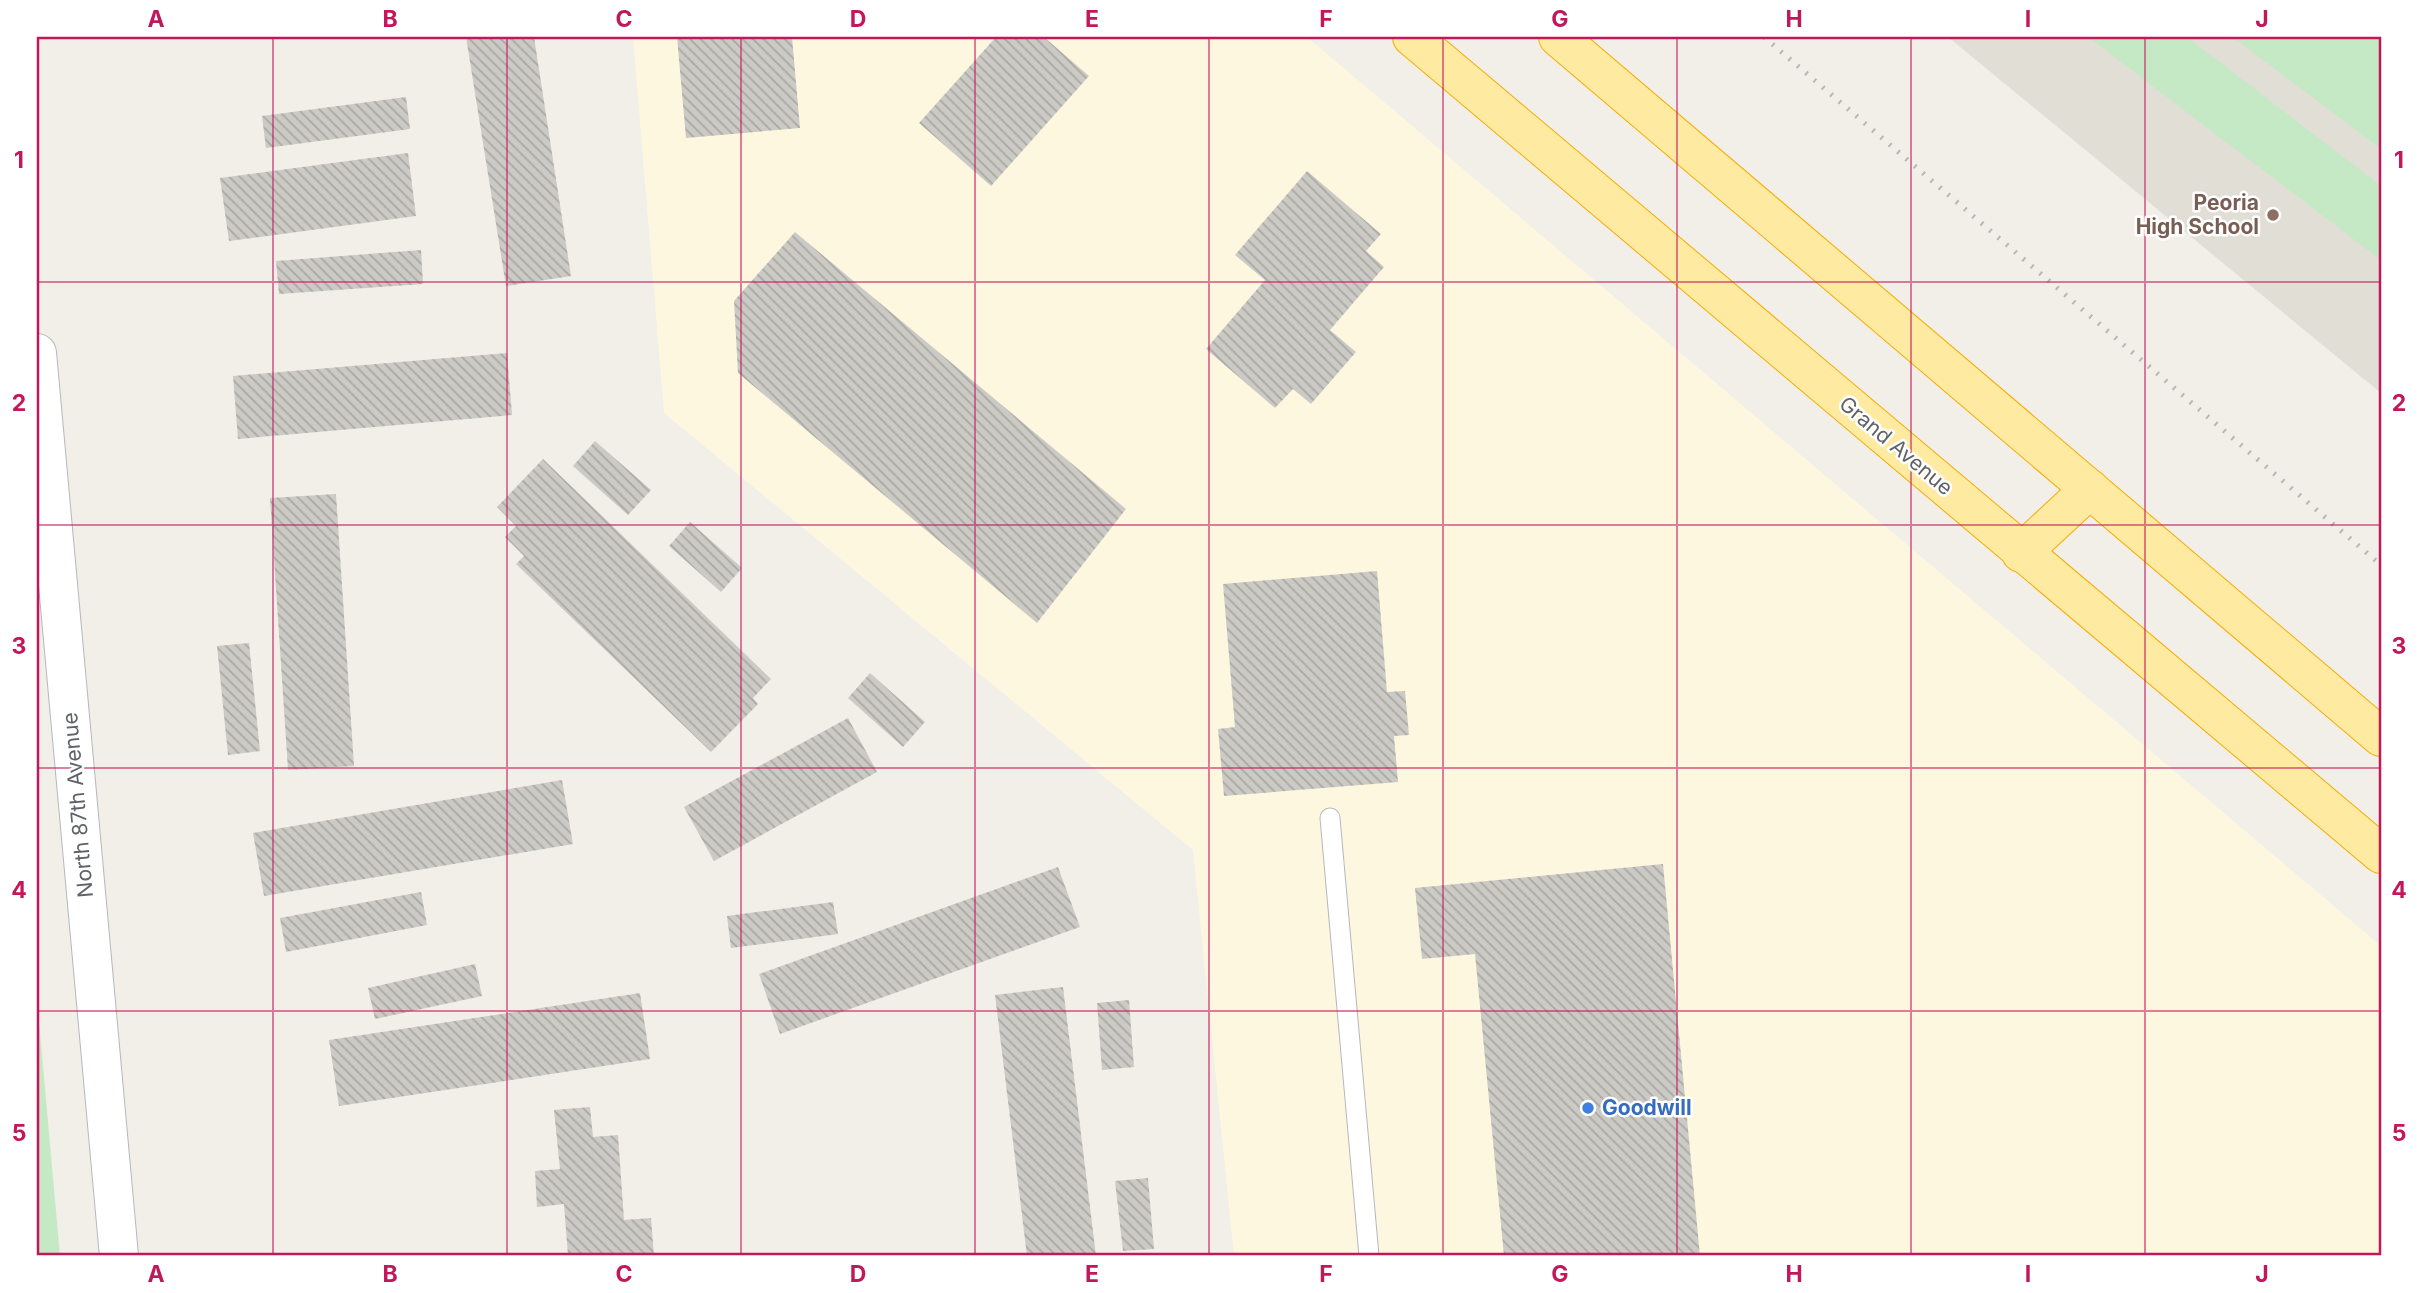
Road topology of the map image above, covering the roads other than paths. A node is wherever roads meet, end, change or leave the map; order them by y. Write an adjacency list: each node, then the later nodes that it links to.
1 (1412, 37): 5 (highway, Grand Avenue)
2 (1558, 37): 4 (highway)
3 (37, 353): 9 (street, North 87th Avenue)
4 (2090, 489): 5 (highway); 6 (highway)
5 (2021, 553): 8 (highway, Grand Avenue)
6 (2381, 737)
7 (1331, 818): 10 (lane)
8 (2381, 855)
9 (119, 1256)
10 (1369, 1256)

